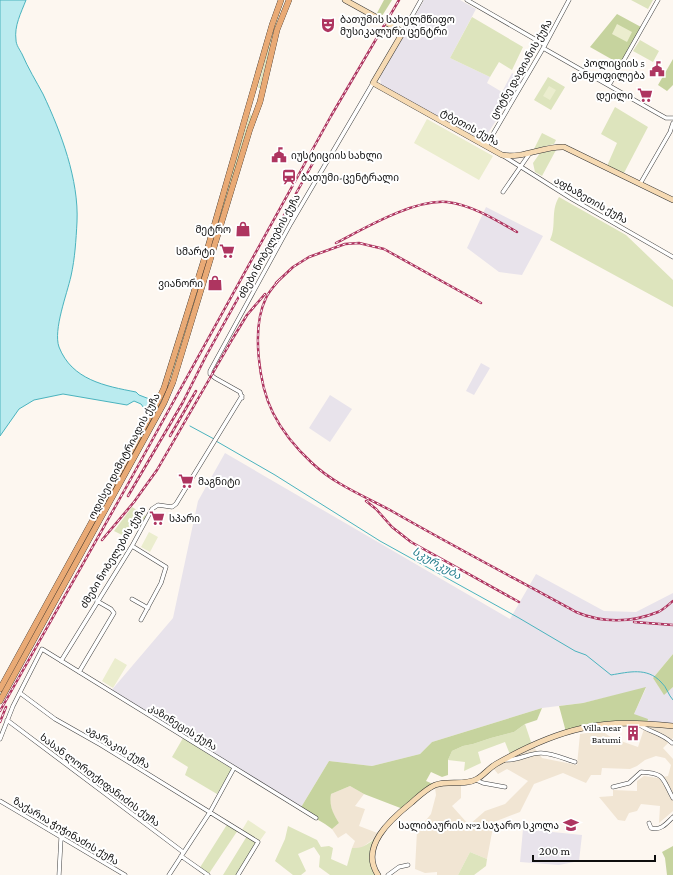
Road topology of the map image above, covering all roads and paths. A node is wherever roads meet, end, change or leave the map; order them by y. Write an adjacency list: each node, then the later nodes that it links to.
1 (281, 0): 12 (main road)
2 (289, 0): 13 (main road)
3 (345, 0): 8 (street)
4 (421, 0): 8 (street, ძმები ნობელების ქუჩა)
5 (467, 0): 9 (street)
6 (569, 0): 9 (street, ცოტნე დადიანის ქუჩა)
7 (658, 0): 11 (street)
8 (403, 32): 10 (street, ძმები ნობელების ქუჩა)
9 (544, 46): 11 (street); 17 (street, ცოტნე დადიანის ქუჩა)
10 (373, 83): 17 (street, ტბეთის ქუჩა); 25 (street, ძმები ნობელების ქუჩა)
11 (609, 85): 16 (street)
12 (252, 93): 13 (main road); 14 (main road, ოდისეი დიმიტრიადის ქუჩა)
13 (261, 98): 15 (main road, ოდისეი დიმიტრიადის ქუჩა)
14 (249, 107): 15 (main road); 32 (main road, ოდისეი დიმიტრიადის ქუჩა)
15 (257, 112): 34 (main road, ოდისეი დიმიტრიადის ქუჩა)
16 (673, 120): 21 (street)
17 (486, 146): 19 (street, ტბეთის ქუჩა)
18 (530, 153): 19 (street, ტბეთის ქუჩა); 20 (street); 21 (street, ტბეთის ქუჩა)
19 (502, 155): 20 (street, აფხაზეთის ქუჩა)
20 (520, 167): 22 (street); 24 (street, აფხაზეთის ქუჩა)
21 (640, 184): 23 (street, ტბეთის ქუჩა)
22 (503, 192)
23 (673, 200)
24 (673, 257)
25 (132, 546): 27 (street, ძმები ნობელების ქუჩა); 28 (street)
26 (132, 599): 28 (street)
27 (97, 601): 30 (street, ძმები ნობელების ქუჩა); 31 (street)
28 (148, 608): 29 (street)
29 (141, 620)
30 (60, 661): 31 (street, კაზინეცის ქუჩა); 33 (street, კაზინეცის ქუჩა)
31 (79, 672): 42 (street, კაზინეცის ქუჩა)
32 (0, 689)
33 (20, 693): 35 (street); 48 (street, აგარაკის ქუჩა)
34 (0, 701)
35 (7, 720): 38 (street); 53 (street, ხასან ლორთქიფანიძის ქუჩა)
36 (637, 723): 37 (street); 39 (street); 40 (street)
37 (673, 726)
38 (0, 738)
39 (672, 743)
40 (504, 760): 41 (street); 43 (street)
41 (575, 762)
42 (234, 768): 48 (street); 50 (street, კაზინეცის ქუჩა)
43 (476, 780): 44 (street); 60 (street)
44 (505, 787)
45 (613, 787): 46 (street)
46 (673, 798)
47 (0, 801): 52 (street, ზაქარია ჭიჭინაძის ქუჩა)
48 (210, 812): 53 (street); 59 (street, აგარაკის ქუჩა)
49 (673, 817): 51 (street)
50 (316, 818)
51 (649, 823)
52 (61, 838): 55 (street); 56 (street, ზაქარია ჭიჭინაძის ქუჩა)
53 (182, 854): 57 (street); 58 (street, ხასან ლორთქიფანიძის ქუჩა)
54 (408, 865): 61 (street)
55 (59, 875)
56 (125, 875)
57 (169, 875)
58 (208, 875)
59 (238, 875)
60 (378, 875)
61 (388, 875)

